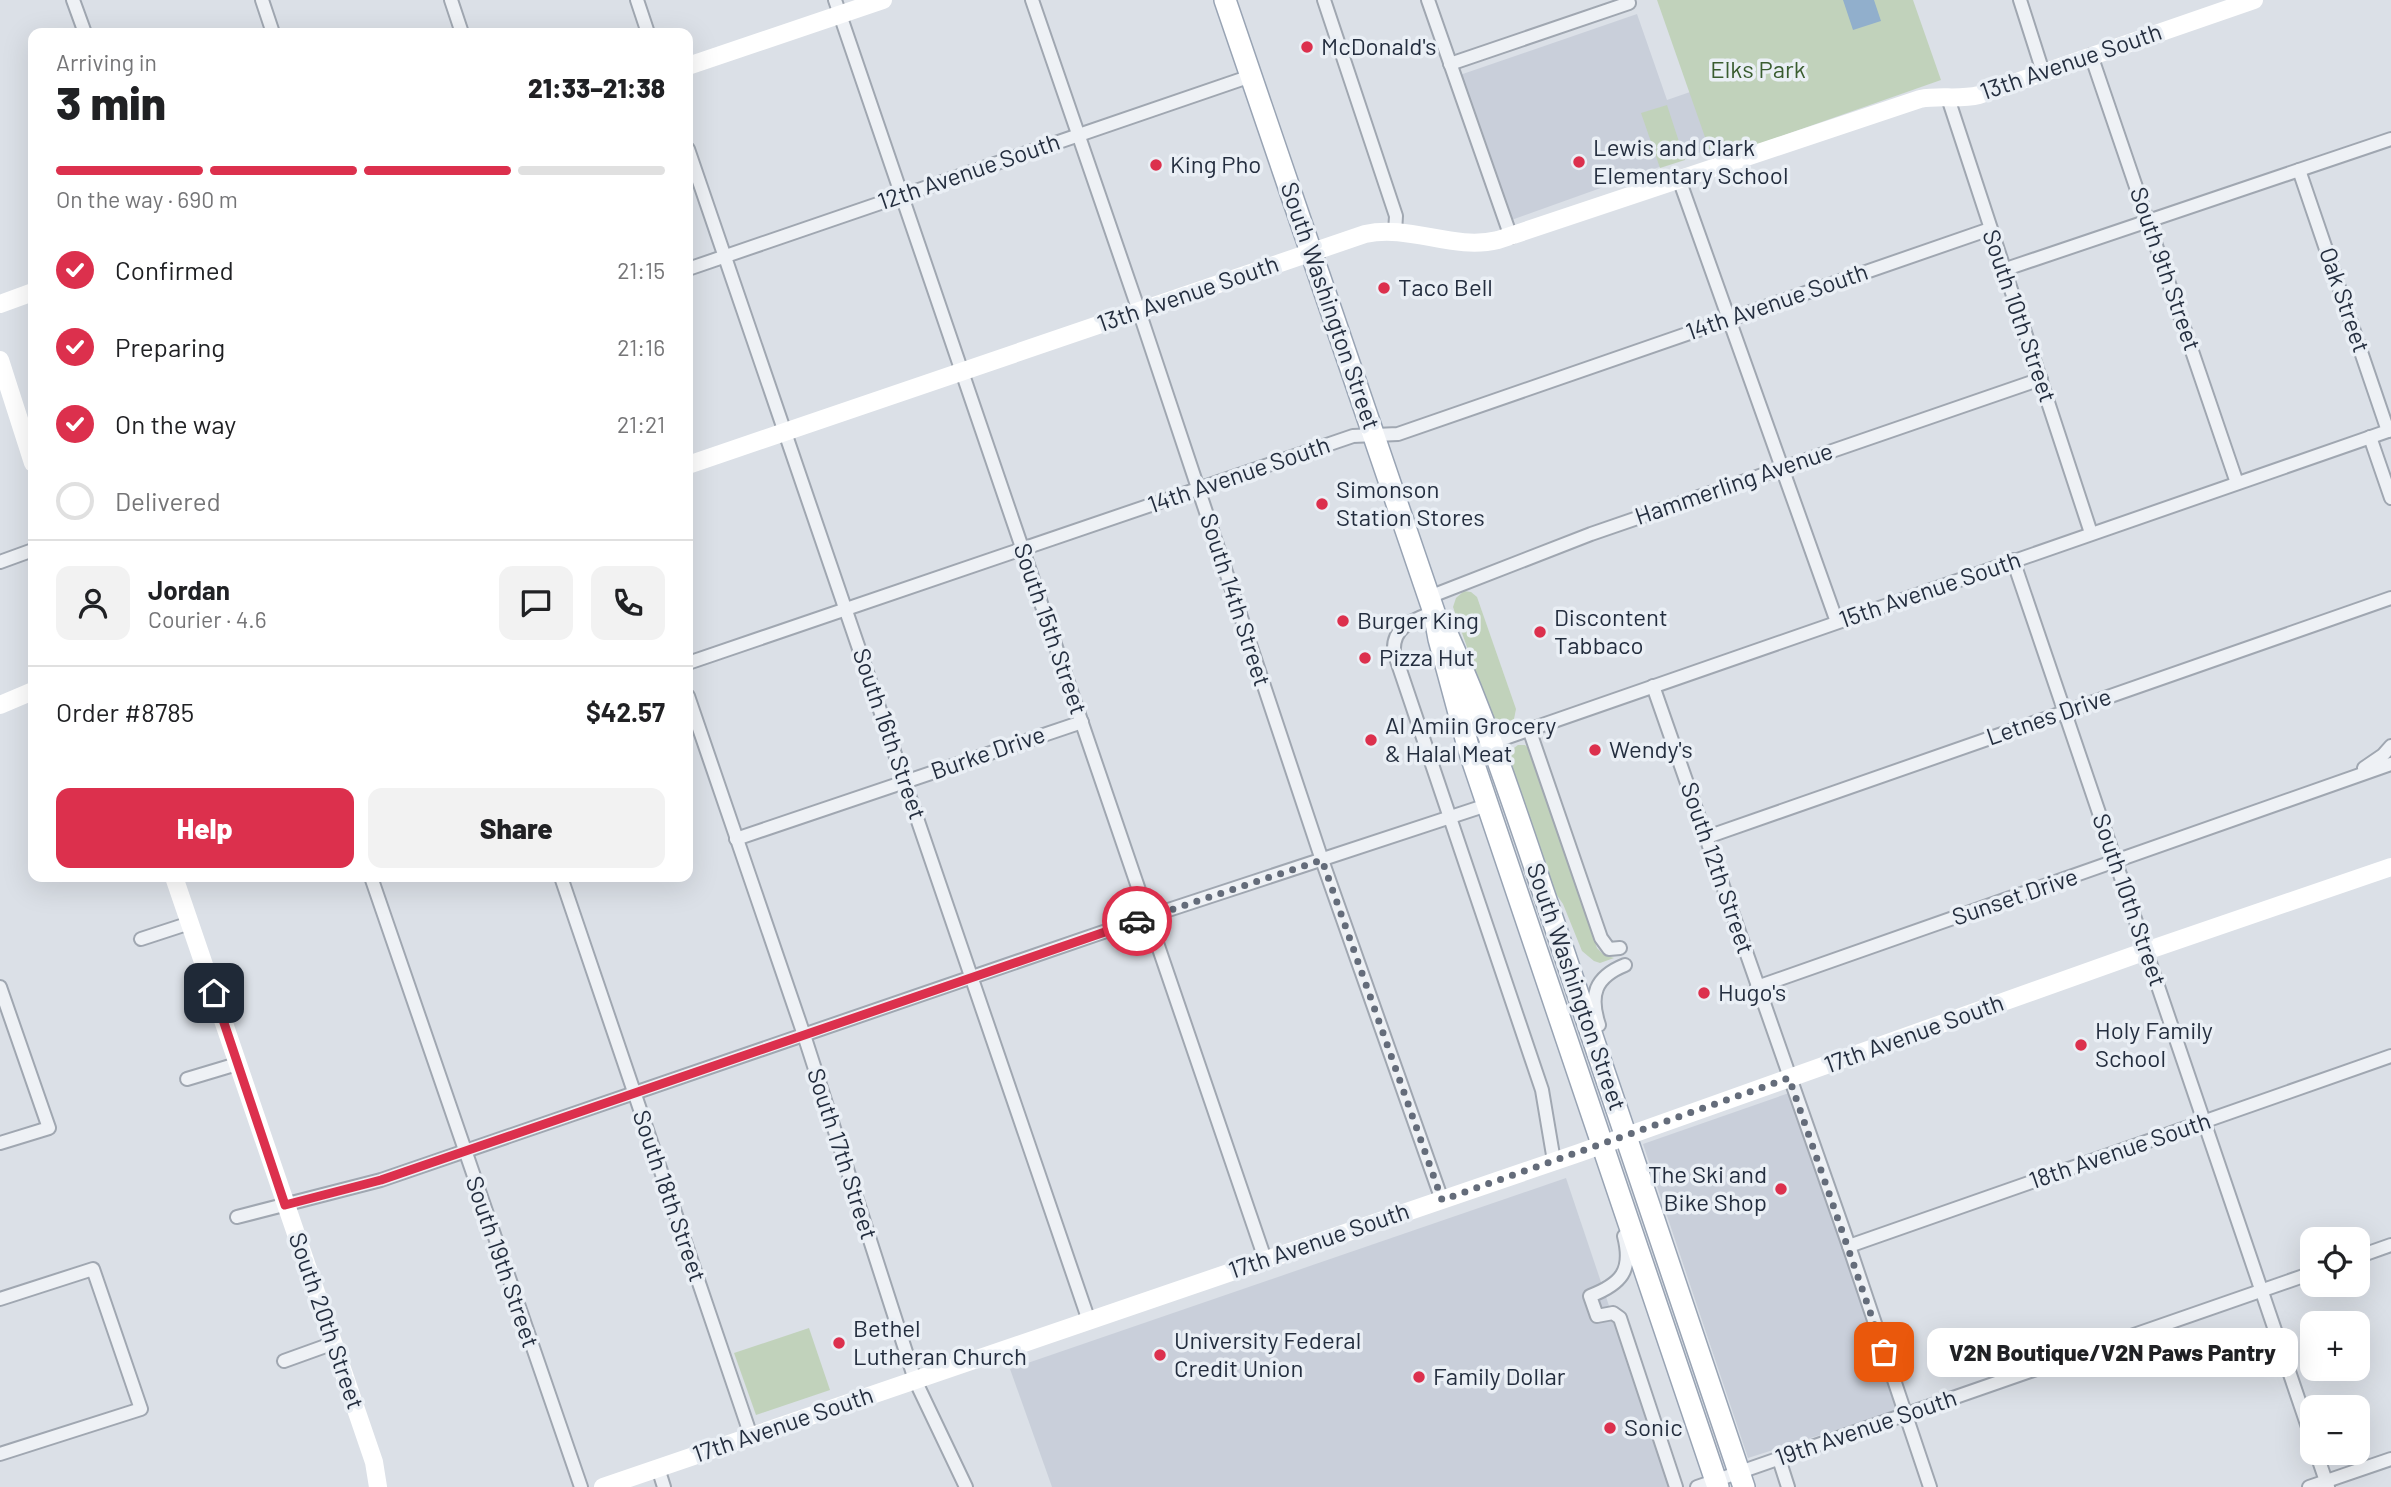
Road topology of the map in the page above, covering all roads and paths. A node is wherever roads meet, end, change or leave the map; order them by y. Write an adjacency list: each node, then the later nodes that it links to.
1 (73, 0): 15 (street)
2 (262, 0): 16 (street)
3 (451, 0): 17 (street)
4 (637, 0): 18 (street)
5 (883, 0): 14 (street)
6 (1032, 0): 25 (street, South 14th Street)
7 (1225, 0): 23 (main road, South Washington Street)
8 (1324, 0): 33 (street)
9 (1428, 0): 21 (street)
10 (2020, 0): 22 (street)
11 (2254, 0): 13 (street, 13th Avenue South)
12 (1629, 1): 21 (street)
13 (2223, 5): 19 (street, 13th Avenue South)
14 (837, 7): 20 (street); 30 (street, South 15th Street)
15 (83, 28)
16 (271, 28)
17 (460, 28)
18 (646, 28)
19 (2091, 55): 22 (street, 13th Avenue South); 31 (street, South 9th Street)
20 (693, 64)
21 (1450, 64): 34 (street)
22 (2043, 72): 24 (street, 13th Avenue South)
23 (1251, 76): 25 (street, 12th Avenue South); 35 (main road, South Washington Street)
24 (1948, 98): 29 (street, 13th Avenue South); 32 (street, South 10th Street)
25 (1078, 135): 30 (street, 12th Avenue South); 41 (street, South 14th Street)
26 (2391, 139): 28 (street)
27 (693, 164): 36 (street, South 16th Street)
28 (2299, 170): 31 (street); 47 (street, Oak Street)
29 (1679, 179): 34 (street, 13th Avenue South); 42 (street)
30 (902, 195): 36 (street, 12th Avenue South); 44 (street, South 15th Street)
31 (2149, 223): 38 (street); 54 (street, South 9th Street)
32 (1990, 229): 38 (street, South 10th Street); 42 (street, 14th Avenue South)
33 (1395, 232): 34 (street, 13th Avenue South); 35 (street, 13th Avenue South)
34 (1511, 236)
35 (1312, 251): 41 (street, 13th Avenue South); 49 (main road, South Washington Street)
36 (724, 257): 37 (street, 12th Avenue South); 48 (street, South 16th Street)
37 (693, 267)
38 (2003, 270): 45 (street, South 10th Street)
39 (28, 294): 40 (street)
40 (0, 304)
41 (1139, 311): 44 (street, 13th Avenue South); 55 (street, South 14th Street)
42 (1730, 318): 49 (street, 14th Avenue South); 53 (street)
43 (0, 360): 46 (street)
44 (961, 372): 48 (street, 13th Avenue South); 58 (street, South 15th Street)
45 (2041, 379): 53 (street, Hammerling Avenue); 57 (street, South 10th Street)
46 (7, 407): 51 (street)
47 (2390, 430): 50 (street, 15th Avenue South)
48 (786, 432): 52 (street, 13th Avenue South); 64 (street, South 16th Street)
49 (1372, 433): 55 (street, 14th Avenue South); 63 (main road, South Washington Street)
50 (2370, 437): 54 (street, 15th Avenue South); 56 (street)
51 (28, 452)
52 (693, 463)
53 (1783, 467): 63 (street, Hammerling Avenue); 65 (street)
54 (2237, 482): 57 (street, 15th Avenue South)
55 (1198, 488): 58 (street, 14th Avenue South); 84 (street, South 14th Street)
56 (2391, 498)
57 (2091, 533): 60 (street, 15th Avenue South)
58 (1023, 548): 64 (street, 14th Avenue South); 72 (street, South 15th Street)
59 (28, 552): 61 (street)
60 (2013, 560): 65 (street, 15th Avenue South); 71 (street, South 10th Street)
61 (0, 562)
62 (2391, 598): 71 (street, Letnes Drive)
63 (1432, 604): 74 (main road, South Washington Street); 76 (main road, South Washington Street); 81 (street, Hammerling Avenue)
64 (846, 608): 66 (street, 14th Avenue South); 79 (street, South 16th Street)
65 (1837, 622): 67 (street, 15th Avenue South)
66 (693, 661)
67 (1653, 686): 73 (street, 15th Avenue South); 82 (street, South 12th Street)
68 (28, 693): 69 (street)
69 (0, 705)
70 (693, 711): 83 (street, South 17th Street)
71 (2066, 712): 82 (street, Letnes Drive); 85 (street, South 10th Street)
72 (1082, 722): 79 (street, Burke Drive); 90 (street, South 15th Street)
73 (1529, 729): 74 (street, 15th Avenue South); 93 (street)
74 (1491, 743): 76 (street, 15th Avenue South); 104 (main road, South Washington Street)
75 (2391, 746): 78 (street)
76 (1469, 750): 80 (main road, South Washington Street)
77 (2391, 764): 78 (street, Sunset Drive)
78 (2346, 779): 85 (street, Sunset Drive)
79 (905, 781): 83 (street, Burke Drive); 96 (street, South 16th Street)
80 (1488, 805): 81 (street); 109 (main road, South Washington Street)
81 (1450, 818): 84 (street); 111 (street, Hammerling Avenue)
82 (1707, 837): 98 (street, South 12th Street)
83 (736, 839): 99 (street, South 17th Street)
84 (1322, 860): 90 (street); 113 (street, South 14th Street)
85 (2116, 862): 94 (street, South 10th Street); 98 (street, Sunset Drive)
86 (2391, 867): 94 (street, 17th Avenue South)
87 (176, 882): 91 (street, South 20th Street)
88 (373, 882): 110 (street, South 19th Street)
89 (563, 882): 105 (street, South 18th Street)
90 (1147, 917): 96 (street); 119 (street, South 15th Street)
91 (190, 923): 92 (street); 101 (street, South 20th Street)
92 (141, 939)
93 (1620, 948)
94 (2146, 951): 102 (street, 17th Avenue South); 106 (street, South 10th Street)
95 (1625, 965): 104 (street)
96 (972, 979): 99 (street); 123 (street, South 16th Street)
97 (0, 987): 108 (street)
98 (1757, 987): 102 (street, South 12th Street)
99 (804, 1035): 105 (street); 126 (street, South 17th Street)
100 (2391, 1056): 106 (street, 18th Avenue South)
101 (237, 1064): 103 (street); 114 (street, South 20th Street)
102 (1789, 1078): 107 (street, 17th Avenue South); 117 (street, South 12th Street)
103 (187, 1079)
104 (1608, 1080): 107 (main road, South Washington Street)
105 (635, 1093): 110 (street); 129 (street, South 18th Street)
106 (2204, 1122): 117 (street, 18th Avenue South); 121 (street, South 10th Street)
107 (1627, 1136): 109 (street, 17th Avenue South); 135 (main road, South Washington Street)
108 (0, 1143)
109 (1603, 1144): 111 (street, 17th Avenue South); 112 (main road, South Washington Street)
110 (464, 1151): 114 (street); 139 (street, South 19th Street)
111 (1554, 1161): 113 (street, 17th Avenue South)
112 (1617, 1187): 137 (main road, South Washington Street); 143 (street)
113 (1442, 1200): 119 (street, 17th Avenue South)
114 (285, 1205): 115 (street); 124 (street, South 20th Street)
115 (237, 1217)
116 (2391, 1245): 118 (street)
117 (1849, 1246): 128 (street, South 12th Street)
118 (2370, 1252)
119 (1265, 1259): 123 (street, 17th Avenue South)
120 (2300, 1277): 121 (street, 19th Avenue South)
121 (2261, 1290): 127 (street, South 10th Street); 128 (street, 19th Avenue South)
122 (0, 1299): 130 (street)
123 (1089, 1321): 126 (street, 17th Avenue South)
124 (334, 1343): 125 (street); 138 (street, South 20th Street)
125 (284, 1361)
126 (915, 1380): 129 (street, 17th Avenue South); 142 (street, South 17th Street)
127 (2300, 1404)
128 (1905, 1413): 131 (street, 19th Avenue South); 145 (street, South 12th Street)
129 (751, 1436): 134 (street, 17th Avenue South)
130 (0, 1454)
131 (1779, 1459): 135 (street, 19th Avenue South); 144 (street)
132 (2391, 1459): 136 (street)
133 (2320, 1465): 136 (street)
134 (658, 1468): 140 (street, 17th Avenue South); 141 (street)
135 (1741, 1480): 137 (street, 19th Avenue South)
136 (2327, 1484): 146 (street)
137 (1711, 1485)
138 (379, 1487)
139 (581, 1487)
140 (603, 1487)
141 (664, 1487)
142 (967, 1487)
143 (1676, 1487)
144 (1788, 1487)
145 (1930, 1487)
146 (2309, 1487)

